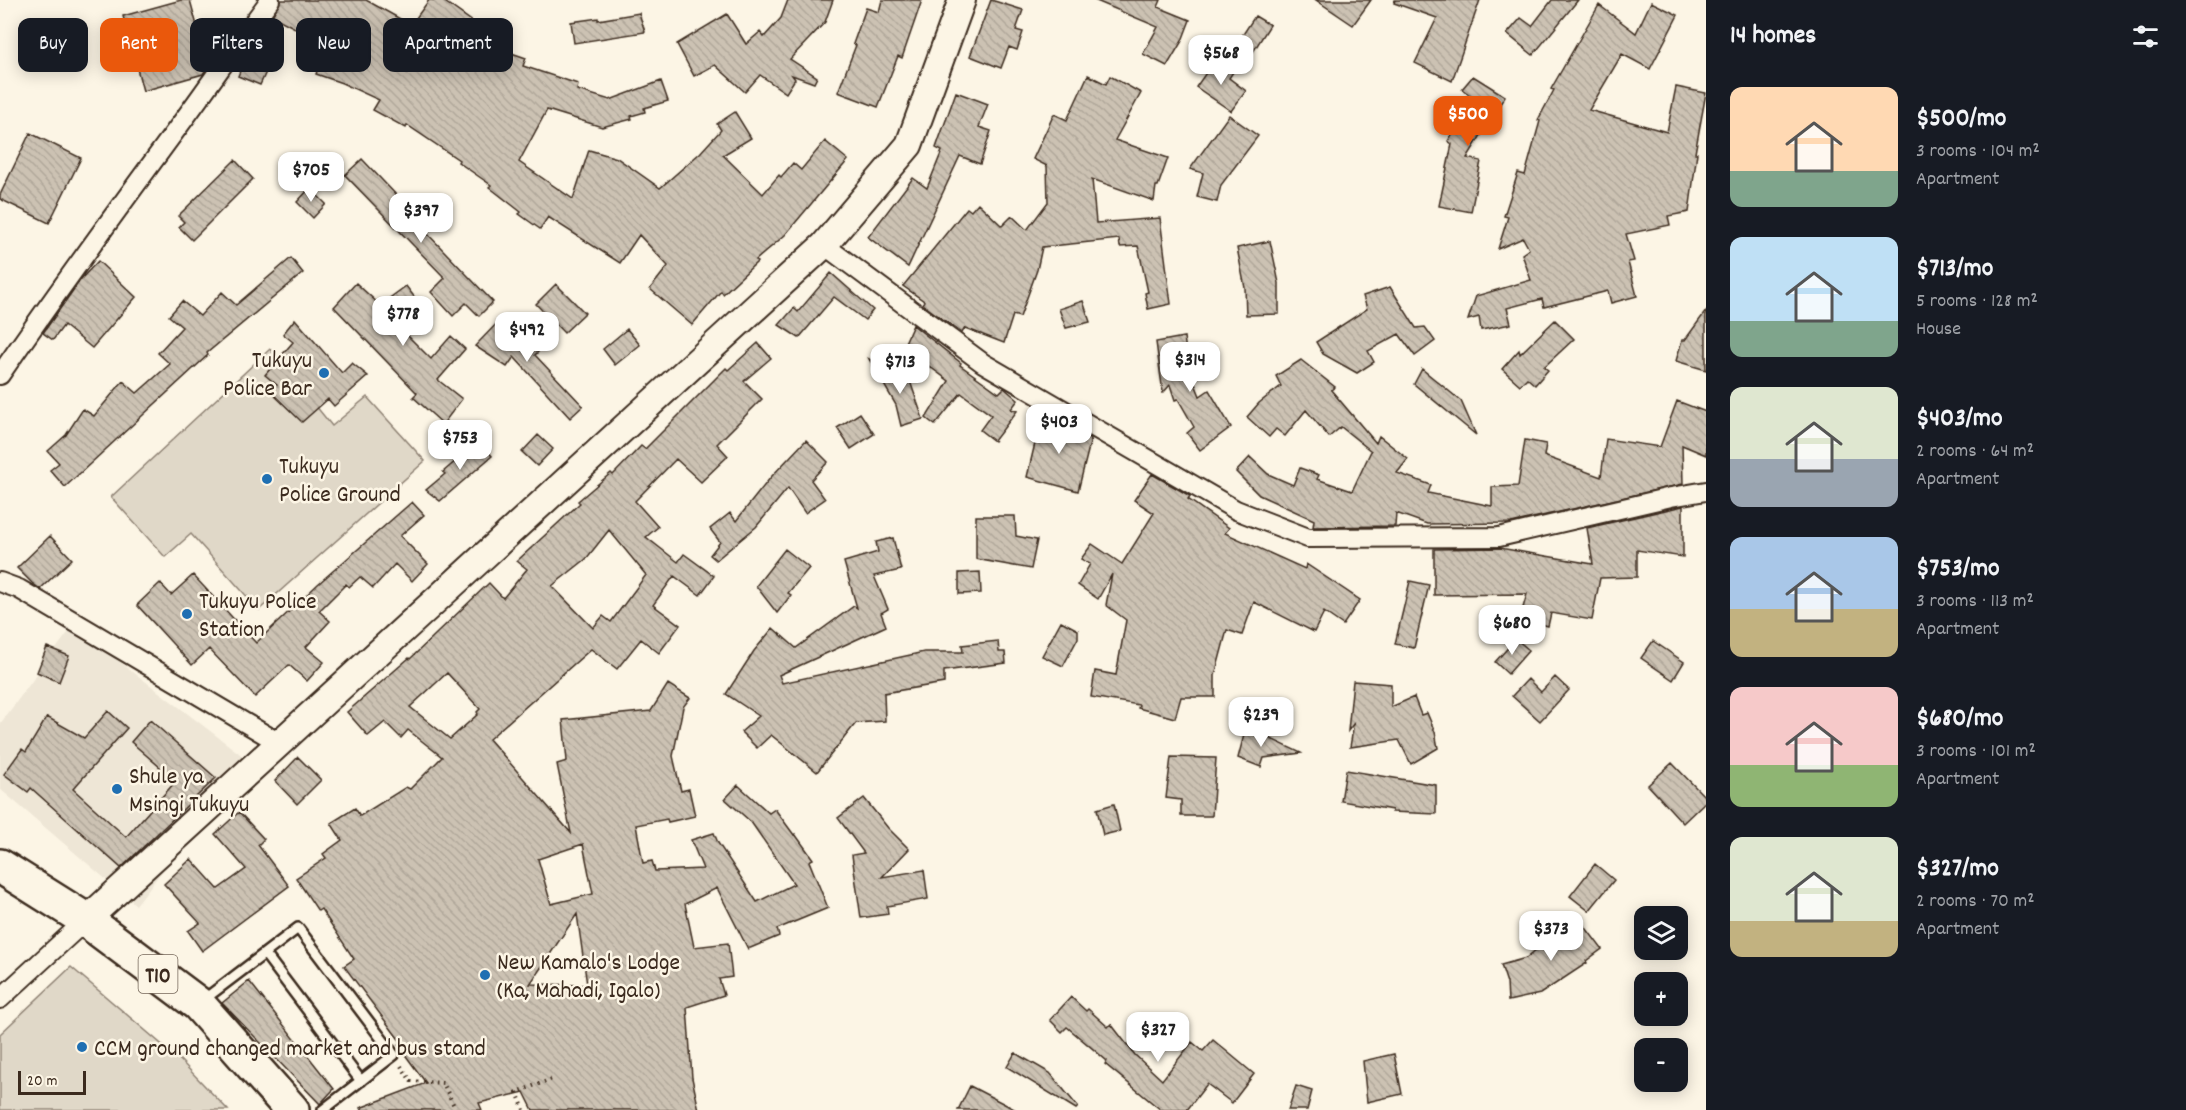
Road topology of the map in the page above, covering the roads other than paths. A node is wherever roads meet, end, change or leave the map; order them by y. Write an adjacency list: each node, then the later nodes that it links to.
1 (270, 0): 4 (street)
2 (962, 0): 3 (street)
3 (824, 245): 5 (street); 7 (street)
4 (0, 375)
5 (1706, 491)
6 (0, 582): 7 (street)
7 (281, 744): 9 (street)
8 (0, 866): 9 (highway, T10)
9 (86, 920): 11 (street); 12 (highway, T10)
10 (265, 954): 12 (lane); 13 (lane); 13 (lane)
11 (0, 999)
12 (198, 1004): 14 (highway, T10)
13 (362, 1081): 15 (lane)
14 (292, 1110)
15 (323, 1110)

